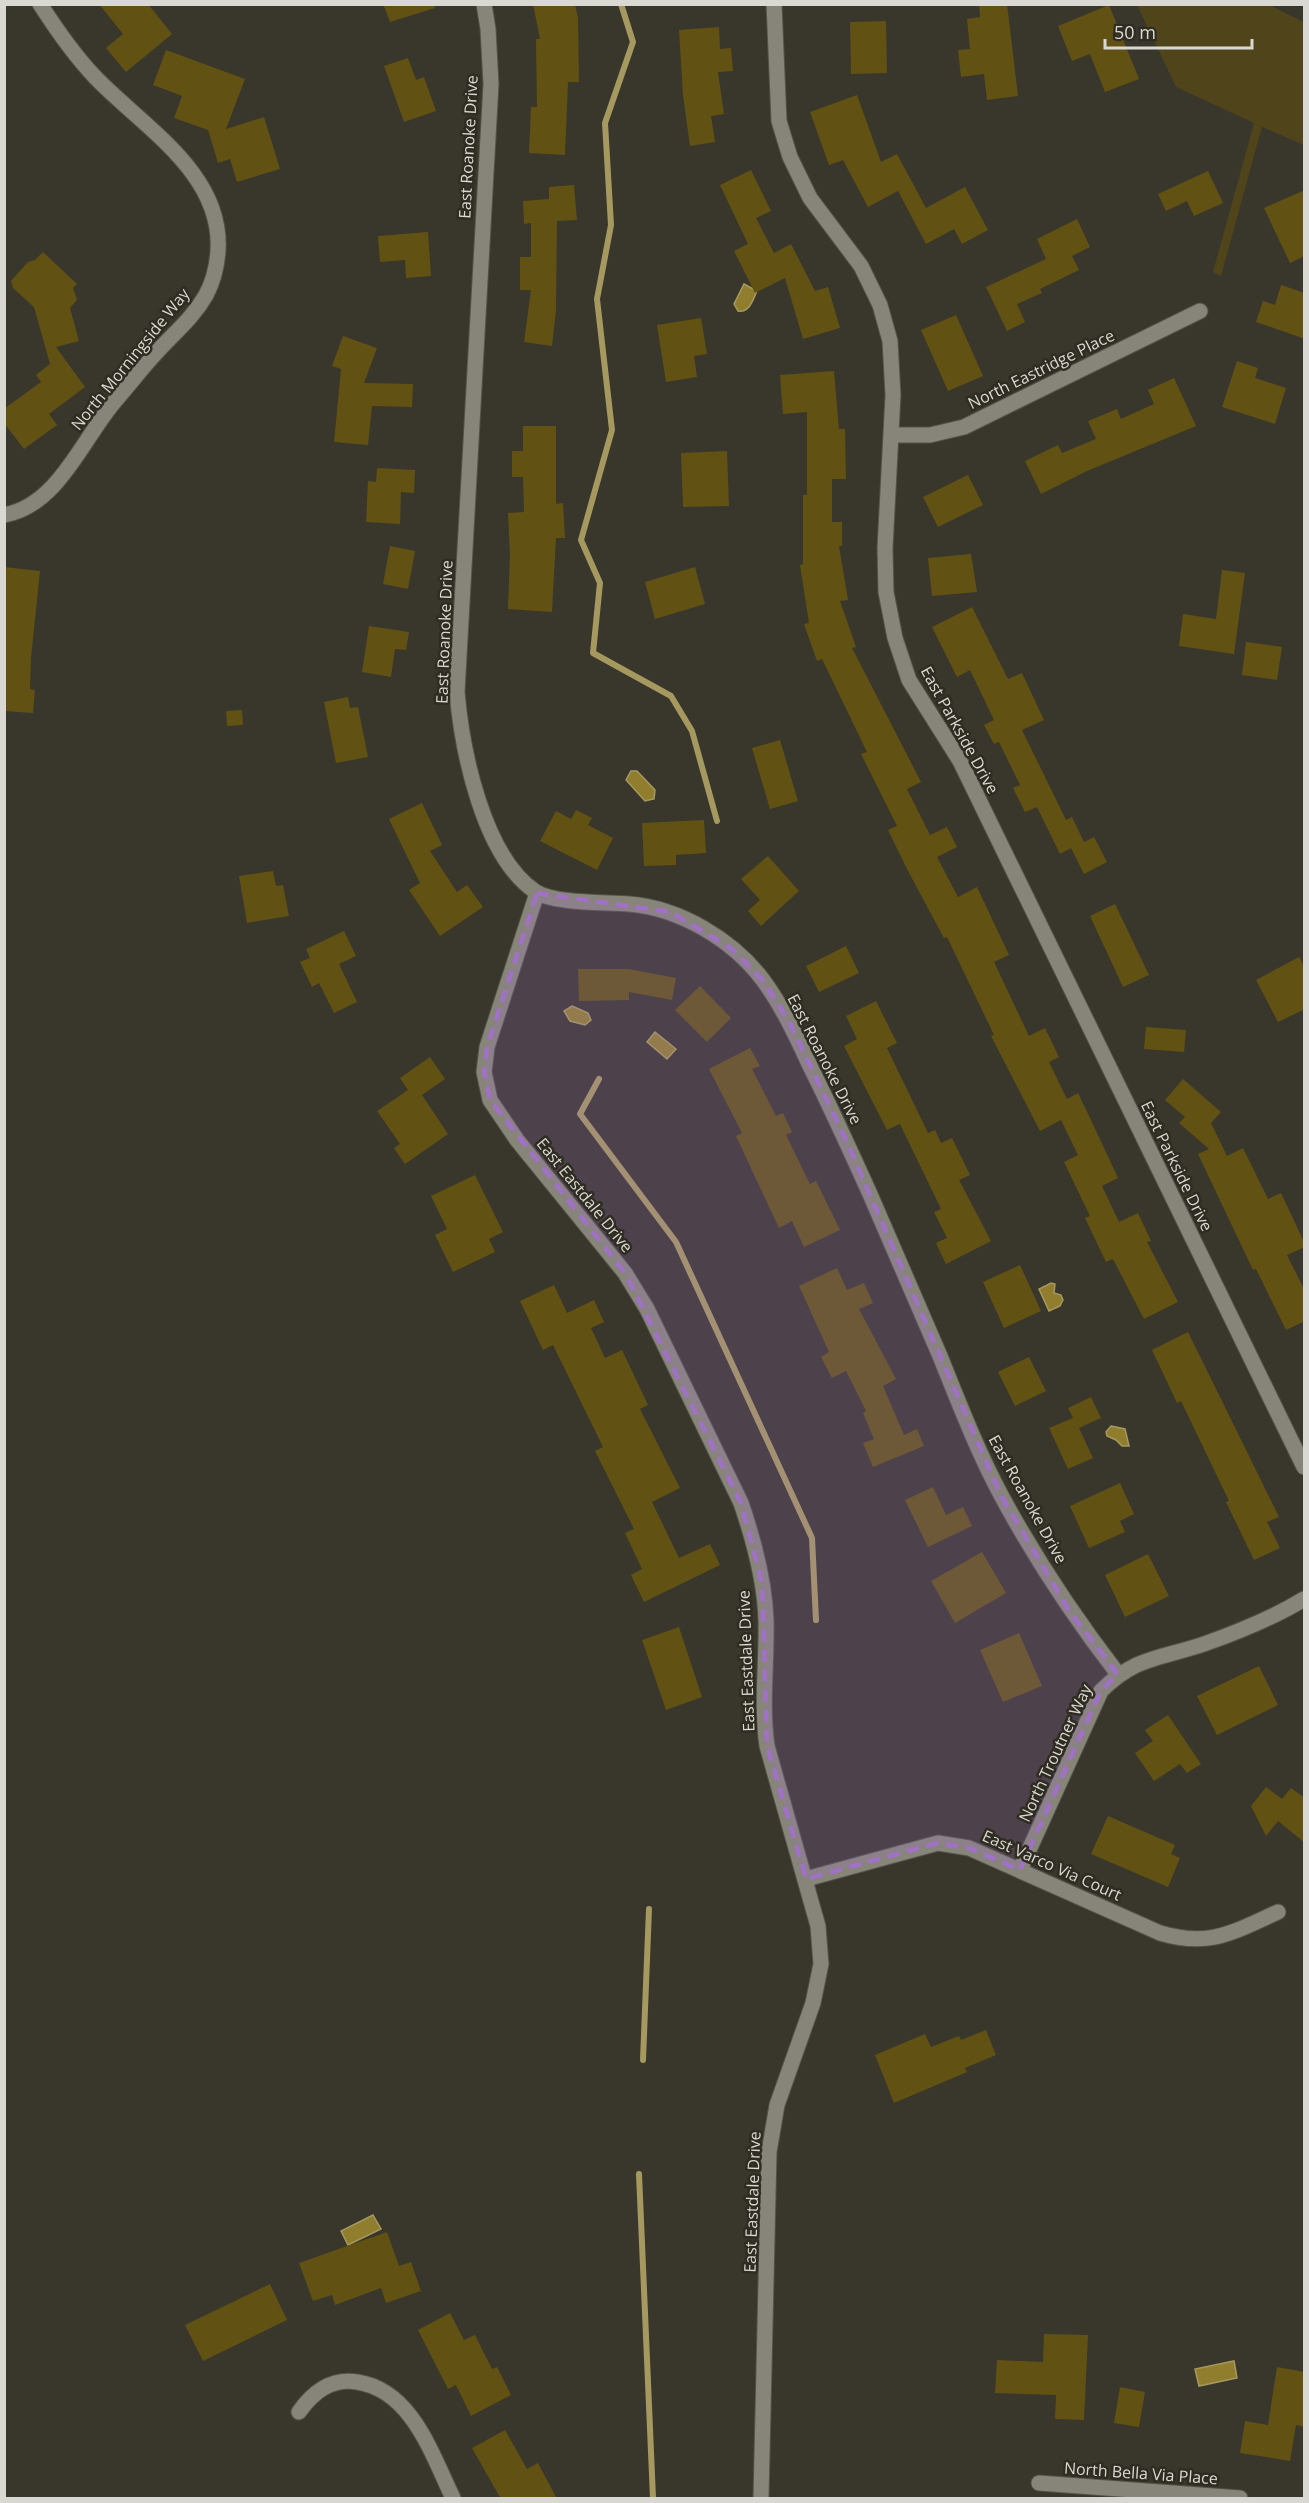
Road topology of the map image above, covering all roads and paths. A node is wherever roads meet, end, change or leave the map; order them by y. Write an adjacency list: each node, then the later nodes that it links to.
1 (40, 4): 6 (street, North Morningside Way)
2 (484, 4): 7 (street, East Roanoke Drive)
3 (774, 4): 5 (street, East Parkside Drive)
4 (1200, 311): 5 (street, North Eastridge Place)
5 (891, 435): 8 (street, East Parkside Drive)
6 (4, 515)
7 (537, 893): 10 (street, East Roanoke Drive); 12 (street, East Eastdale Drive)
8 (1305, 1467)
9 (1305, 1599): 10 (street, North Troutner Way)
10 (1118, 1674): 11 (street, North Troutner Way)
11 (1020, 1870): 12 (street, East Varco Via Court); 13 (street, East Varco Via Court)
12 (806, 1879): 17 (street, East Eastdale Drive)
13 (1278, 1912)
14 (300, 2412): 16 (street)
15 (1039, 2483): 18 (street, North Bella Via Place)
16 (453, 2499)
17 (761, 2499)
18 (1240, 2499)

